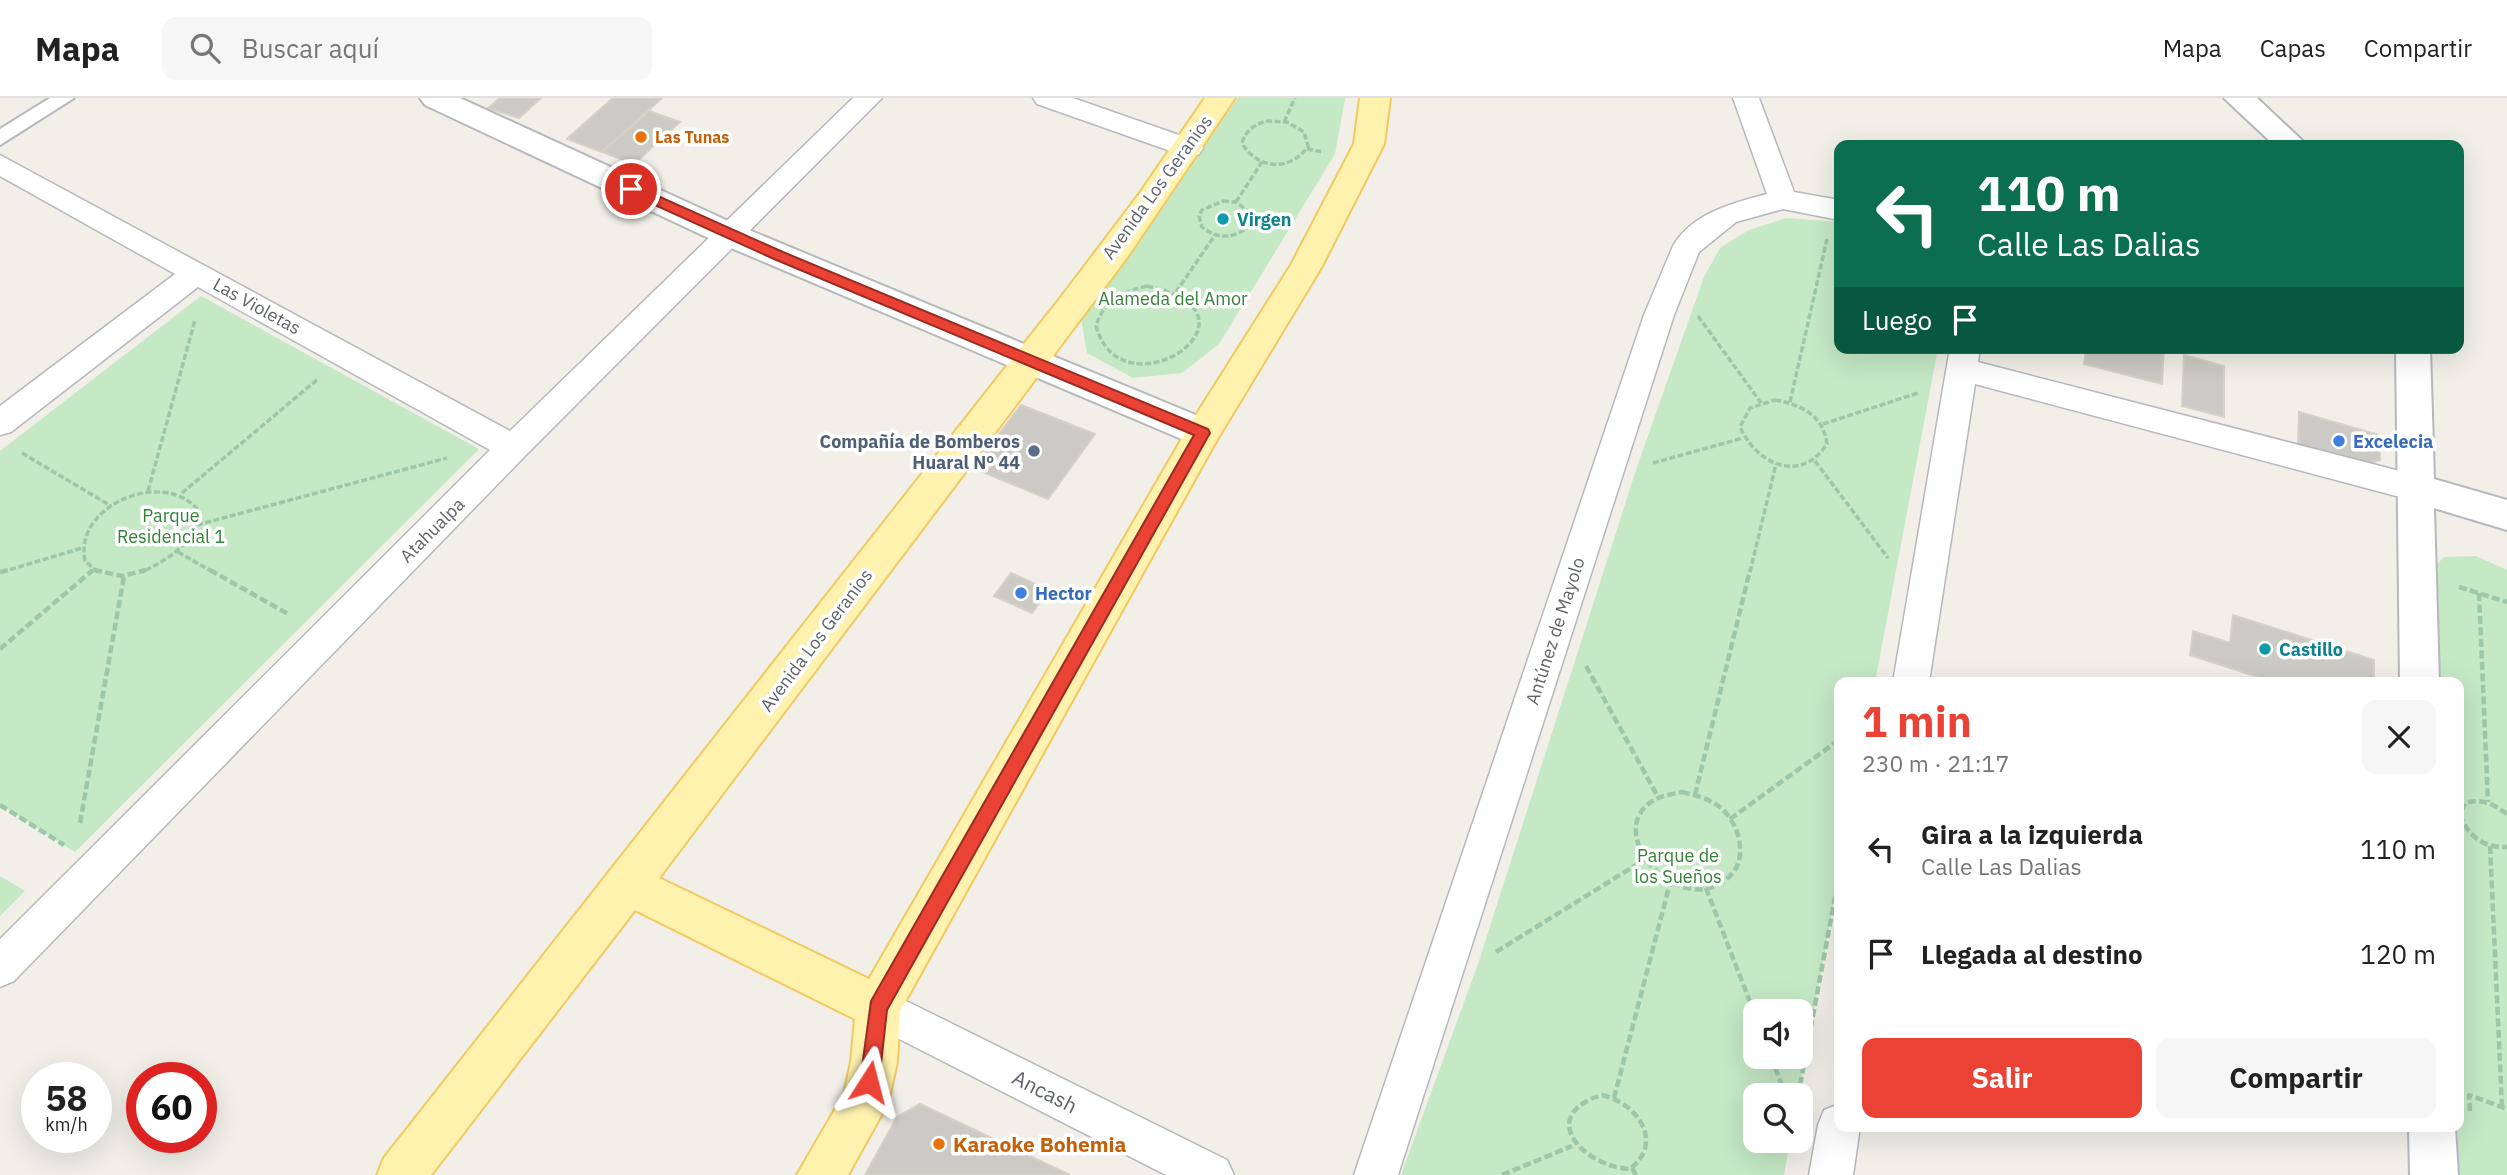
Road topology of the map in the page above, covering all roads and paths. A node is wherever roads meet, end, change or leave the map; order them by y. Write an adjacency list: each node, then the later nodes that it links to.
1 (64, 98): 11 (street)
2 (435, 98): 19 (street)
3 (869, 98): 19 (street, Atahualpa)
4 (1046, 98): 13 (street)
5 (1220, 98): 13 (main road, Avenida Los Geranios)
6 (1295, 98): 10 (path)
7 (1375, 98): 34 (main road)
8 (1746, 98): 16 (street)
9 (2239, 98): 12 (street)
10 (1284, 122): 14 (path); 14 (path)
11 (0, 138)
12 (2286, 140)
13 (1189, 148): 27 (main road, Avenida Los Geranios)
14 (1262, 162): 17 (path)
15 (0, 164): 21 (street, Las Violetas)
16 (1783, 199): 18 (street, Antúnez de Mayolo); 95 (street, Antúnez de Mayolo)
17 (1236, 202): 20 (path); 20 (path)
18 (1834, 222): 31 (path)
19 (728, 234): 27 (street); 36 (street, Atahualpa)
20 (1215, 235): 22 (path)
21 (197, 272): 32 (street); 36 (street, Las Violetas)
22 (1176, 292): 22 (path)
23 (1692, 307): 30 (path)
24 (197, 309): 43 (path)
25 (2413, 354): 42 (street)
26 (1964, 359): 42 (street); 58 (street)
27 (1028, 361): 34 (street); 75 (main road, Avenida Los Geranios)
28 (321, 377): 44 (path)
29 (1930, 389): 33 (path)
30 (1761, 402): 31 (path); 35 (path)
31 (1790, 402): 33 (path)
32 (0, 423)
33 (1822, 424): 39 (path)
34 (1203, 433): 81 (main road)
35 (1743, 438): 40 (path); 41 (path)
36 (513, 448): 79 (street, Atahualpa)
37 (20, 451): 45 (path)
38 (452, 456): 47 (path)
39 (1815, 461): 41 (path); 50 (path)
40 (1650, 464)
41 (1776, 464): 61 (path)
42 (2415, 488): 46 (street); 59 (street)
43 (148, 491): 44 (path); 45 (path)
44 (182, 493): 47 (path)
45 (111, 506): 48 (path)
46 (2507, 514)
47 (197, 524): 49 (path)
48 (82, 548): 51 (path); 52 (path)
49 (178, 552): 53 (path); 55 (path)
50 (1896, 569)
51 (93, 570): 53 (path); 56 (path)
52 (0, 572)
53 (124, 576): 69 (path)
54 (2479, 593): 63 (path)
55 (293, 616)
56 (0, 649)
57 (1579, 653): 62 (path)
58 (1912, 677)
59 (2420, 677)
60 (1834, 744): 67 (path)
61 (1695, 795): 62 (path); 67 (path)
62 (1658, 797): 73 (path)
63 (2488, 802): 64 (path); 66 (path)
64 (2464, 804)
65 (0, 805): 72 (path)
66 (2507, 814)
67 (1730, 819): 76 (path)
68 (2464, 821): 70 (path)
69 (80, 824)
70 (2490, 846): 71 (path); 85 (path)
71 (2507, 847)
72 (75, 852)
73 (1644, 860): 74 (path); 78 (path)
74 (1670, 883): 76 (path); 84 (path)
75 (629, 885): 81 (main road); 92 (main road, Avenida Los Geranios)
76 (1706, 888): 80 (path)
77 (1834, 903): 82 (path)
78 (1489, 956)
79 (0, 967)
80 (1749, 999)
81 (878, 1007): 93 (main road); 94 (street, Ancash)
82 (1800, 1083)
83 (2469, 1096): 85 (path)
84 (1614, 1098): 88 (path); 90 (path)
85 (2505, 1108)
86 (1838, 1132): 98 (street)
87 (2432, 1132): 99 (street)
88 (1572, 1146): 89 (path); 96 (path)
89 (1578, 1156)
90 (1632, 1168): 91 (path); 97 (path)
91 (1608, 1173)
92 (401, 1175)
93 (821, 1175)
94 (1212, 1175)
95 (1377, 1175)
96 (1502, 1175)
97 (1636, 1175)
98 (1831, 1175)
99 (2434, 1175)

